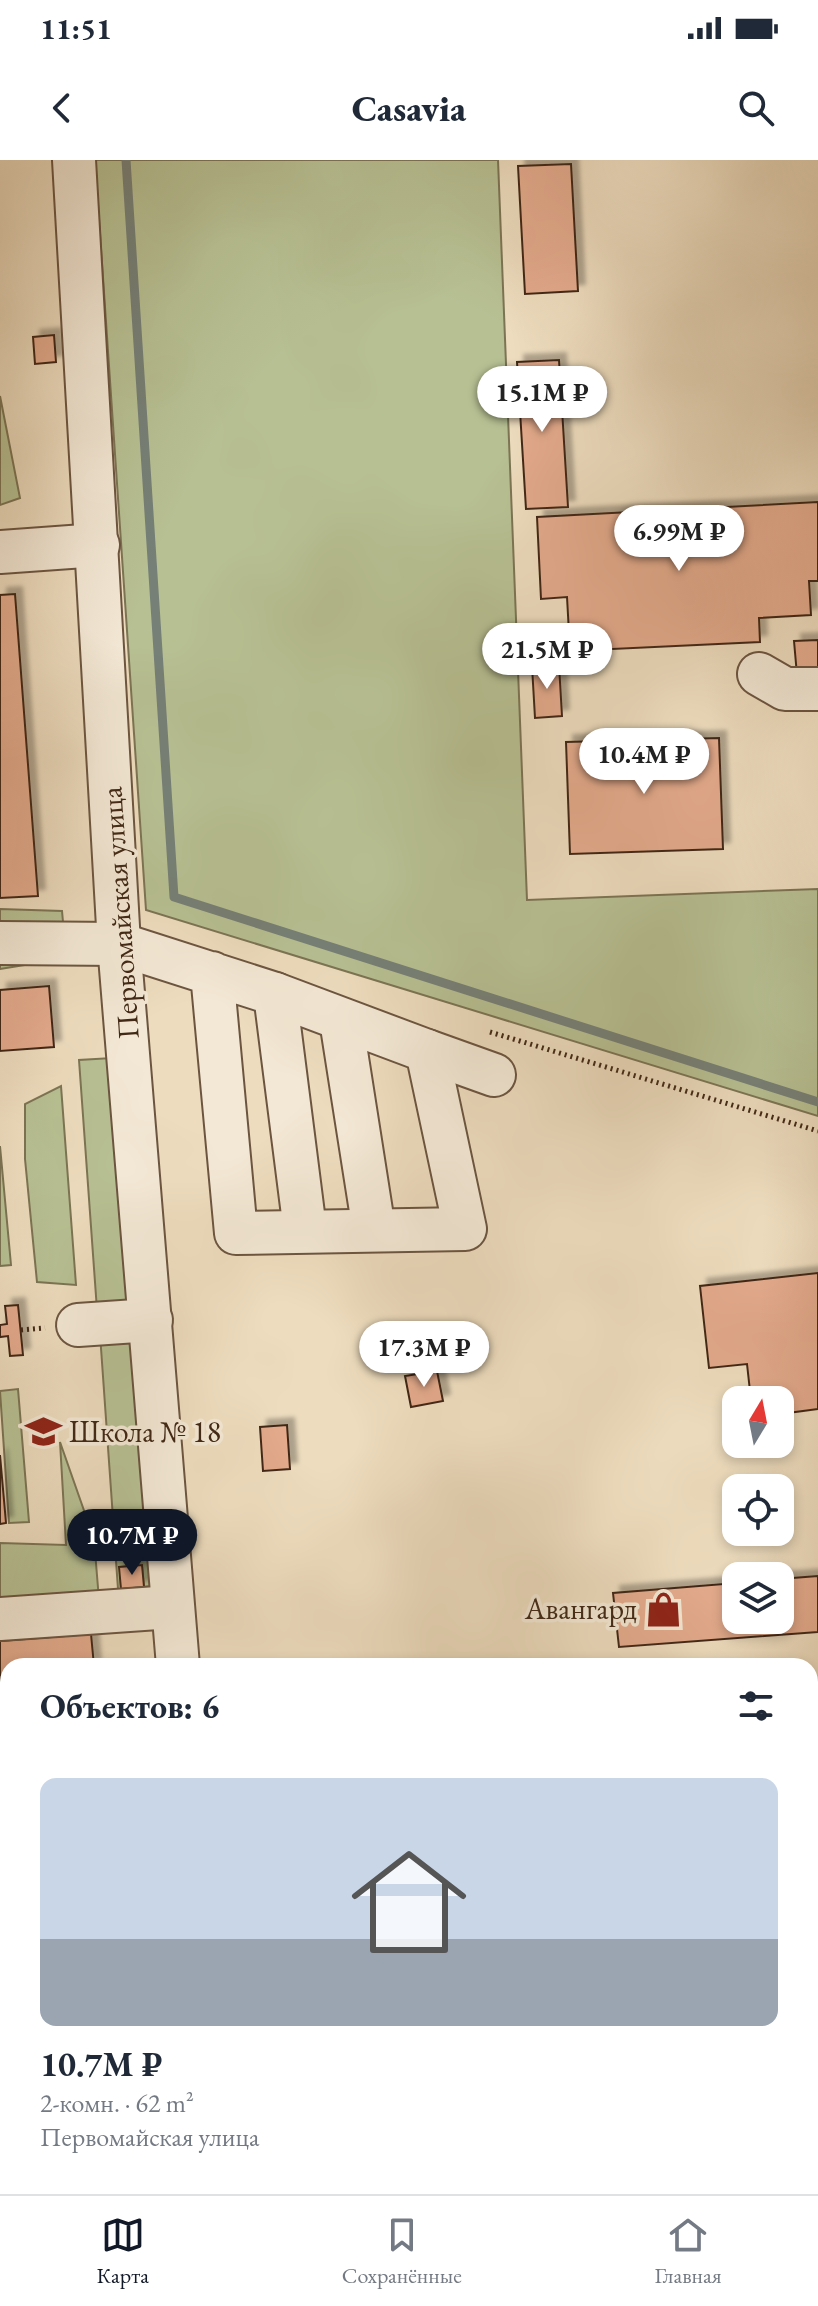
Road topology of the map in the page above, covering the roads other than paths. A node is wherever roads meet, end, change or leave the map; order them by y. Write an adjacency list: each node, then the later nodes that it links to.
1 (74, 160): 2 (street, Первомайская улица)
2 (98, 545): 3 (street); 7 (street, Первомайская улица)
3 (0, 552)
4 (759, 674): 5 (street)
5 (818, 689)
6 (0, 943): 7 (street)
7 (119, 944): 8 (street); 15 (street, Первомайская улица)
8 (212, 973): 9 (street); 13 (street)
9 (275, 994): 10 (street); 13 (street)
10 (341, 1020): 11 (street); 14 (street)
11 (427, 1051): 12 (street); 14 (street)
12 (494, 1075)
13 (305, 1230): 14 (street)
14 (374, 1230)
15 (151, 1320): 16 (street); 17 (street, Первомайская улица)
16 (78, 1325)
17 (172, 1607): 18 (street); 19 (street, Первомайская улица)
18 (0, 1619)
19 (177, 1658)

